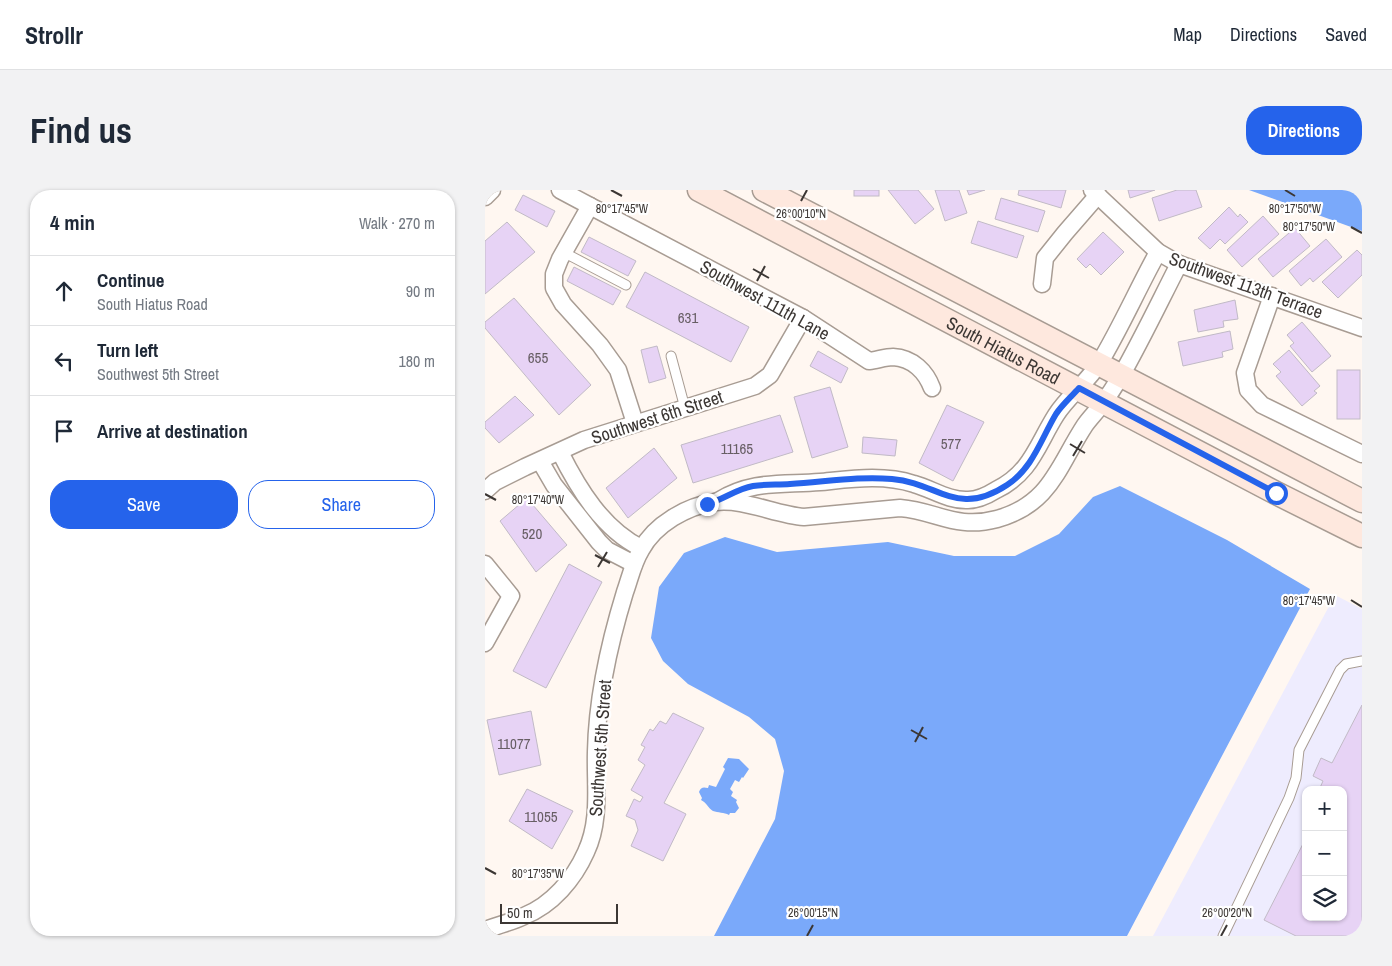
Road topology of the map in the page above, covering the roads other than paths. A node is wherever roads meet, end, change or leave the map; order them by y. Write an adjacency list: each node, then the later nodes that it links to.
1 (492, 190): 6 (street)
2 (560, 190): 7 (street, Southwest 111th Lane)
3 (699, 190): 20 (main road, South Hiatus Road)
4 (764, 190): 17 (main road, South Hiatus Road)
5 (1095, 193): 9 (street, Southwest 113th Terrace); 11 (street)
6 (485, 197)
7 (590, 206): 8 (street); 14 (street, Southwest 111th Lane)
8 (563, 252): 12 (lane); 23 (street)
9 (1158, 252): 10 (street, Southwest 113th Terrace); 17 (street, Southwest 5th Street)
10 (1179, 264): 13 (street, Southwest 113th Terrace); 18 (street, Southwest 5th Street)
11 (1042, 284)
12 (626, 285)
13 (1271, 296): 15 (street, Southwest 113th Terrace); 25 (street)
14 (803, 318): 19 (street, Southwest 111th Lane); 22 (street, Southwest 6th Street)
15 (1362, 328)
16 (671, 356): 22 (lane)
17 (1099, 364): 18 (main road, South Hiatus Road); 20 (street, Southwest 5th Street)
18 (1121, 375): 21 (street, Southwest 5th Street); 29 (main road, South Hiatus Road)
19 (932, 388)
20 (1079, 388): 21 (main road, South Hiatus Road); 28 (street, Southwest 5th Street)
21 (1104, 403): 28 (street, Southwest 5th Street); 30 (main road, South Hiatus Road)
22 (685, 408): 23 (street, Southwest 6th Street)
23 (635, 423): 24 (street, Southwest 6th Street)
24 (560, 452): 26 (street, Southwest 6th Street); 31 (street)
25 (1362, 454)
26 (540, 461): 27 (street, Southwest 6th Street); 33 (street)
27 (485, 491)
28 (717, 501): 31 (street, Southwest 5th Street)
29 (1362, 501)
30 (1358, 532)
31 (641, 548): 33 (street, Southwest 5th Street)
32 (485, 564): 34 (street)
33 (635, 564): 36 (street, Southwest 5th Street)
34 (485, 643)
35 (1362, 661): 37 (lane)
36 (485, 930)
37 (1226, 935)

